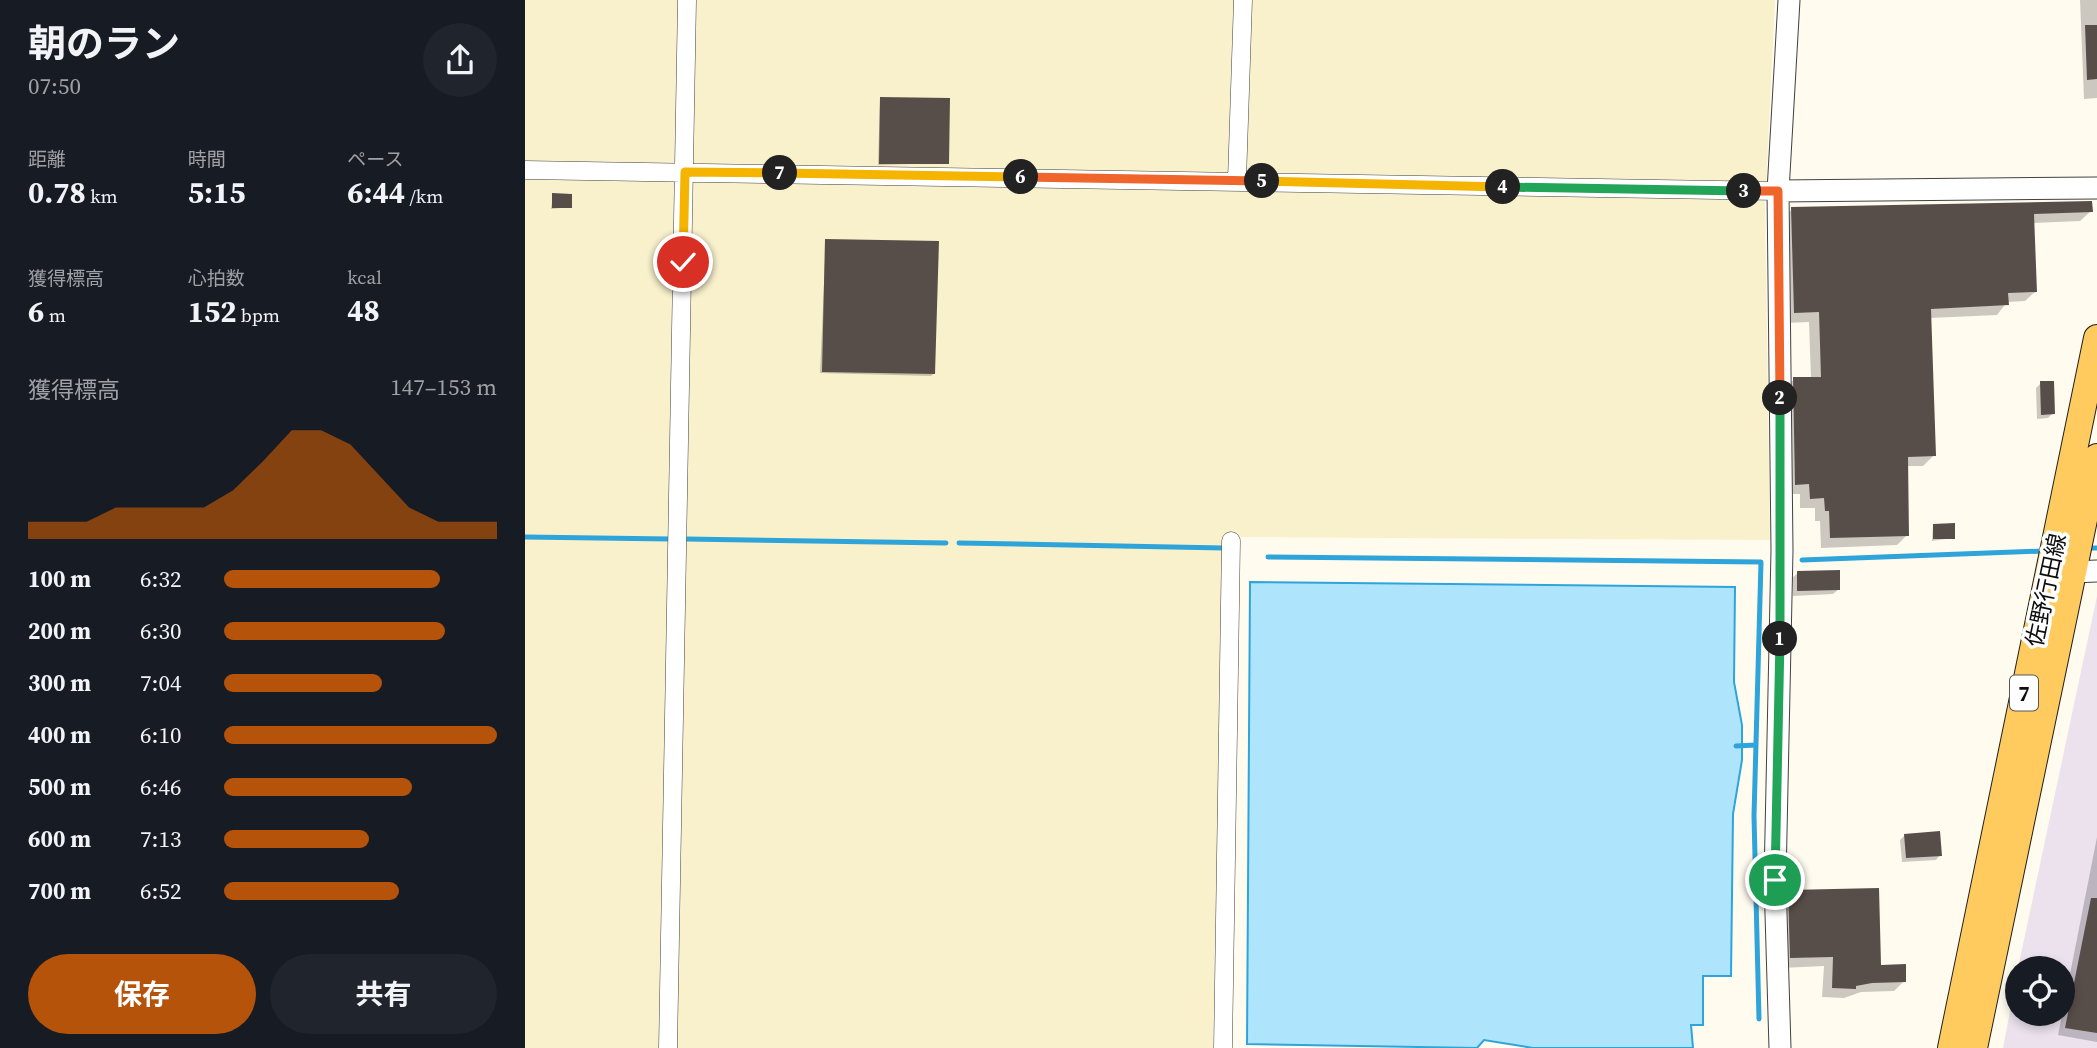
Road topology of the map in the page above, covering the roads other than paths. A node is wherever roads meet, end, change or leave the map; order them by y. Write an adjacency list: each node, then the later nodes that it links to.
1 (687, 0): 5 (street)
2 (1243, 0): 6 (street)
3 (1789, 0): 8 (street)
4 (525, 170): 5 (street)
5 (685, 172): 6 (street); 13 (street)
6 (1237, 180): 8 (street)
7 (2097, 188): 8 (street)
8 (1778, 191): 15 (street)
9 (2097, 338): 16 (main road, 佐野行田線 / 7)
10 (2097, 457): 12 (main road, 佐野行田線 / 7)
11 (1231, 541): 14 (street)
12 (2085, 572): 17 (main road, 佐野行田線 / 7)
13 (667, 1048)
14 (1223, 1048)
15 (1780, 1048)
16 (1951, 1048)
17 (1974, 1048)

